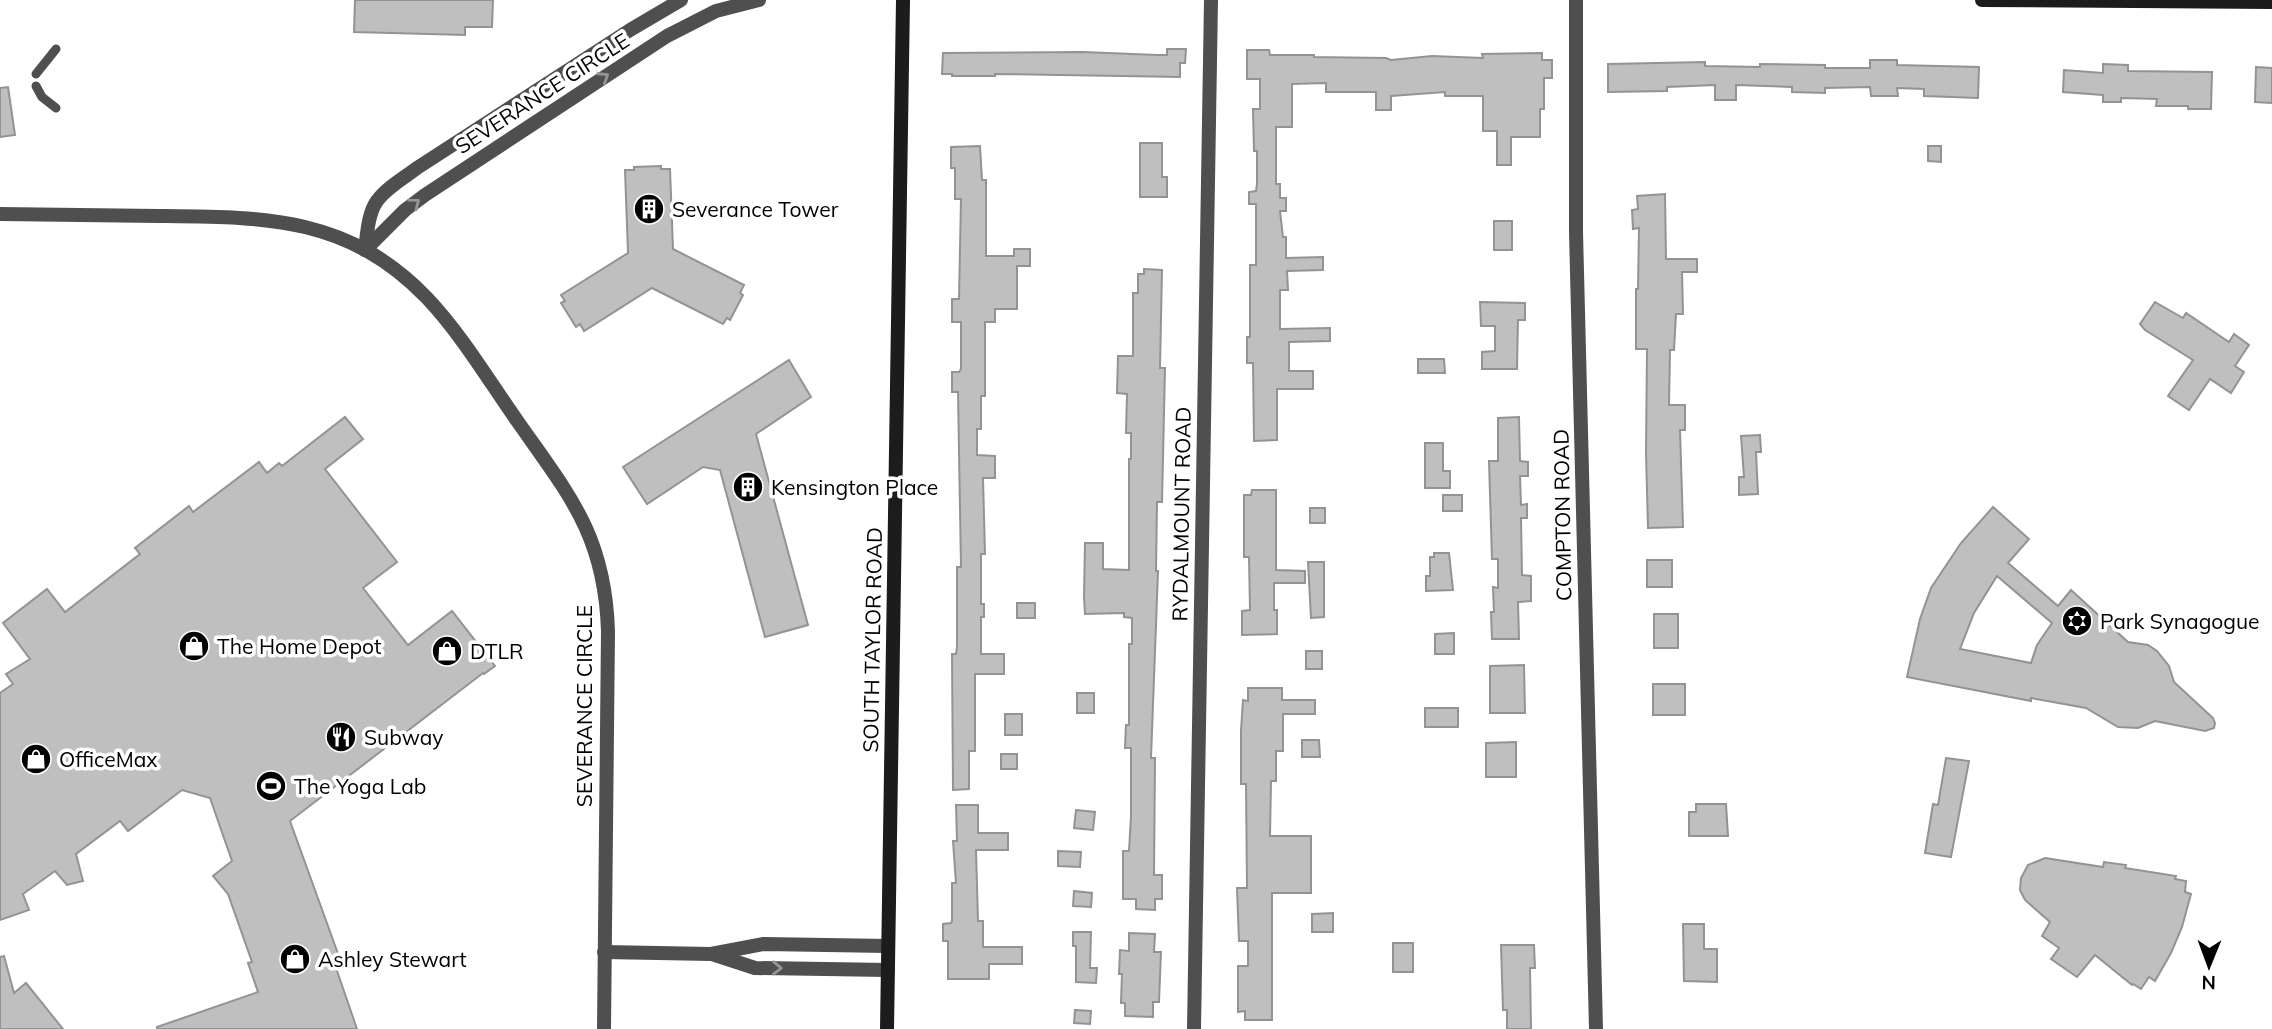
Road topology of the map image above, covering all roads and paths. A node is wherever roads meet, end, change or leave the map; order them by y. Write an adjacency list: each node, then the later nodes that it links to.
1 (681, 0): 13 (street, SEVERANCE CIRCLE)
2 (759, 0): 13 (street, SEVERANCE CIRCLE, one-way to 2)
3 (903, 0): 14 (main road, SOUTH TAYLOR ROAD)
4 (1211, 0): 20 (street, RYDALMOUNT ROAD)
5 (1576, 0): 21 (street, COMPTON ROAD)
6 (1982, 0): 7 (main road)
7 (2272, 2)
8 (55, 49): 9 (lane)
9 (36, 74)
10 (36, 86): 11 (lane)
11 (56, 108)
12 (0, 214): 13 (street, SEVERANCE CIRCLE)
13 (365, 250): 15 (street, SEVERANCE CIRCLE)
14 (888, 946): 16 (street); 17 (main road, SOUTH TAYLOR ROAD)
15 (604, 952): 16 (street); 18 (street, SEVERANCE CIRCLE)
16 (711, 954): 17 (street, one-way to 17)
17 (888, 970): 19 (main road, SOUTH TAYLOR ROAD)
18 (604, 1029)
19 (887, 1029)
20 (1194, 1029)
21 (1596, 1029)

